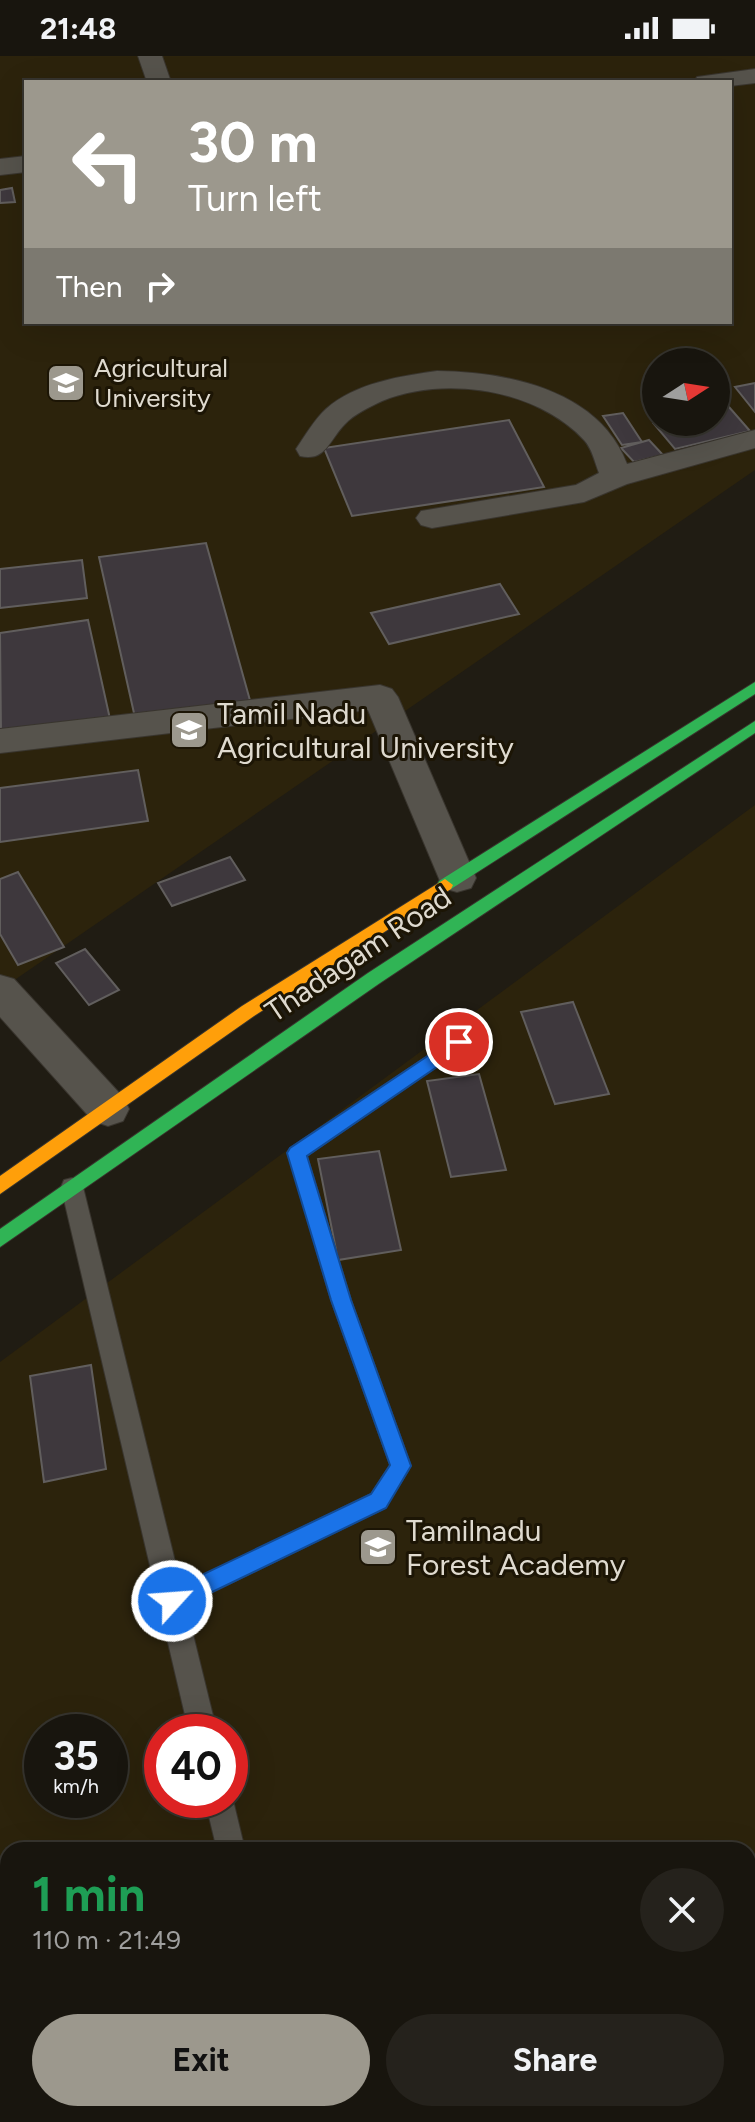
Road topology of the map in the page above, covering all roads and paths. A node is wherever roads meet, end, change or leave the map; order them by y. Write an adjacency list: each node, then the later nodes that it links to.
1 (150, 56): 3 (street)
2 (755, 76): 4 (street)
3 (158, 80)
4 (722, 80)
5 (24, 164): 6 (street)
6 (0, 167)
7 (755, 439): 9 (street)
8 (311, 449): 9 (street)
9 (616, 477): 10 (street)
10 (432, 518)
11 (755, 687): 14 (main road, Thadagam Road)
12 (755, 726): 19 (main road, Thadagam Road)
13 (0, 741): 14 (street)
14 (457, 878): 17 (main road, Thadagam Road)
15 (0, 990): 17 (street)
16 (459, 1042): 21 (main road)
17 (108, 1109): 18 (main road, Thadagam Road)
18 (0, 1186)
19 (72, 1187): 20 (main road, Thadagam Road); 21 (lane)
20 (0, 1239)
21 (172, 1601): 22 (lane)
22 (199, 1714)
23 (223, 1818): 24 (lane)
24 (229, 1842)

